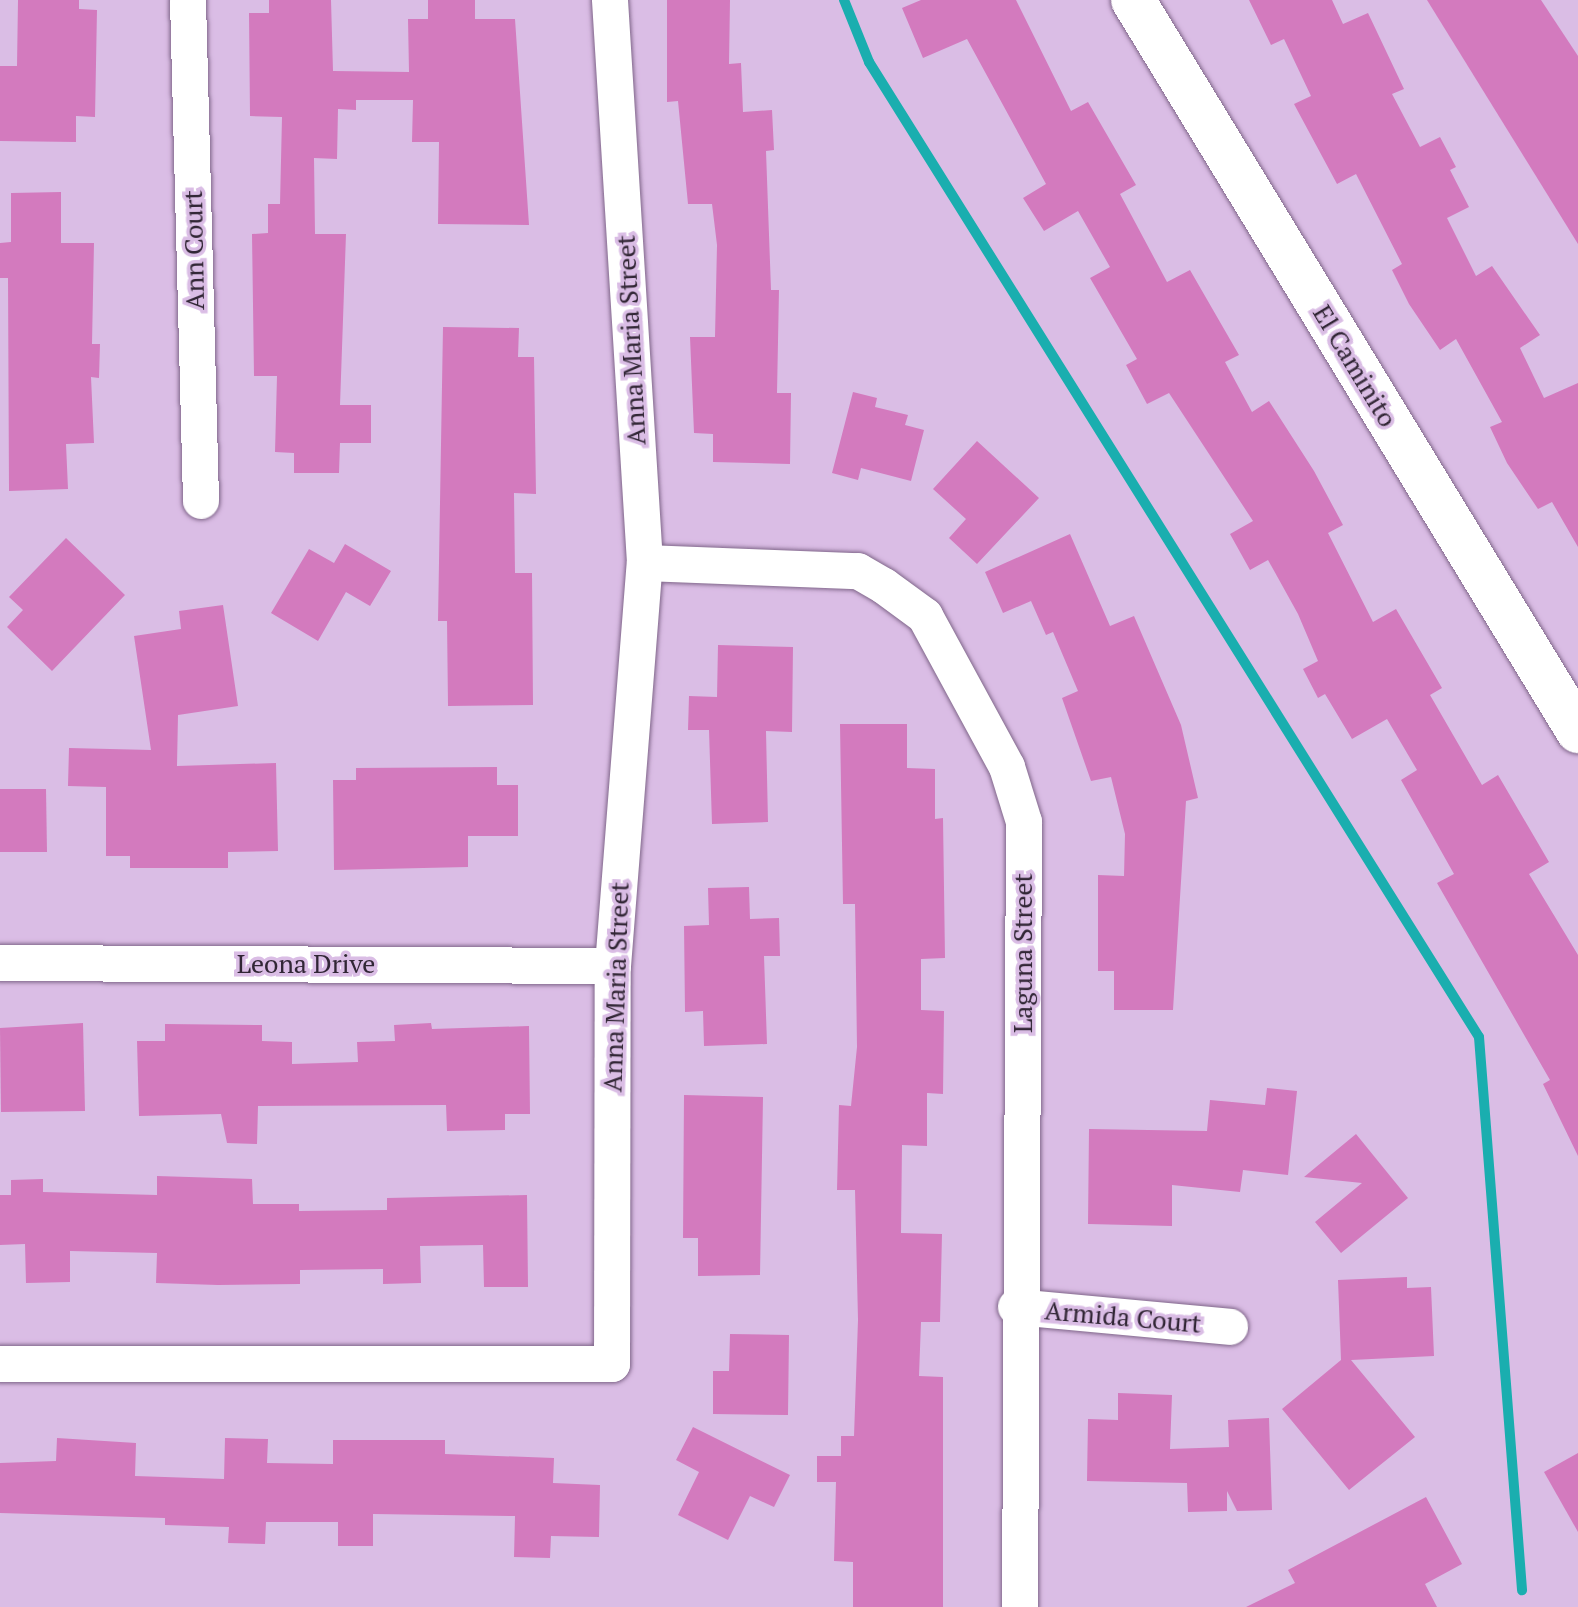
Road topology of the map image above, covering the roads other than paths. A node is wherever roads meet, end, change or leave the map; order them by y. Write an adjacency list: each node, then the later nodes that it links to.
1 (188, 0): 4 (street, Ann Court)
2 (610, 0): 5 (street, Anna Maria Street)
3 (1133, 0): 6 (street, El Caminito)
4 (201, 501)
5 (645, 563): 8 (street, Anna Maria Street); 9 (street, Laguna Street)
6 (1578, 731)
7 (0, 963): 8 (street, Leona Drive)
8 (613, 966): 11 (street, Anna Maria Street)
9 (1016, 1307): 10 (street, Armida Court); 12 (street, Laguna Street)
10 (1230, 1327)
11 (0, 1364)
12 (1020, 1607)

